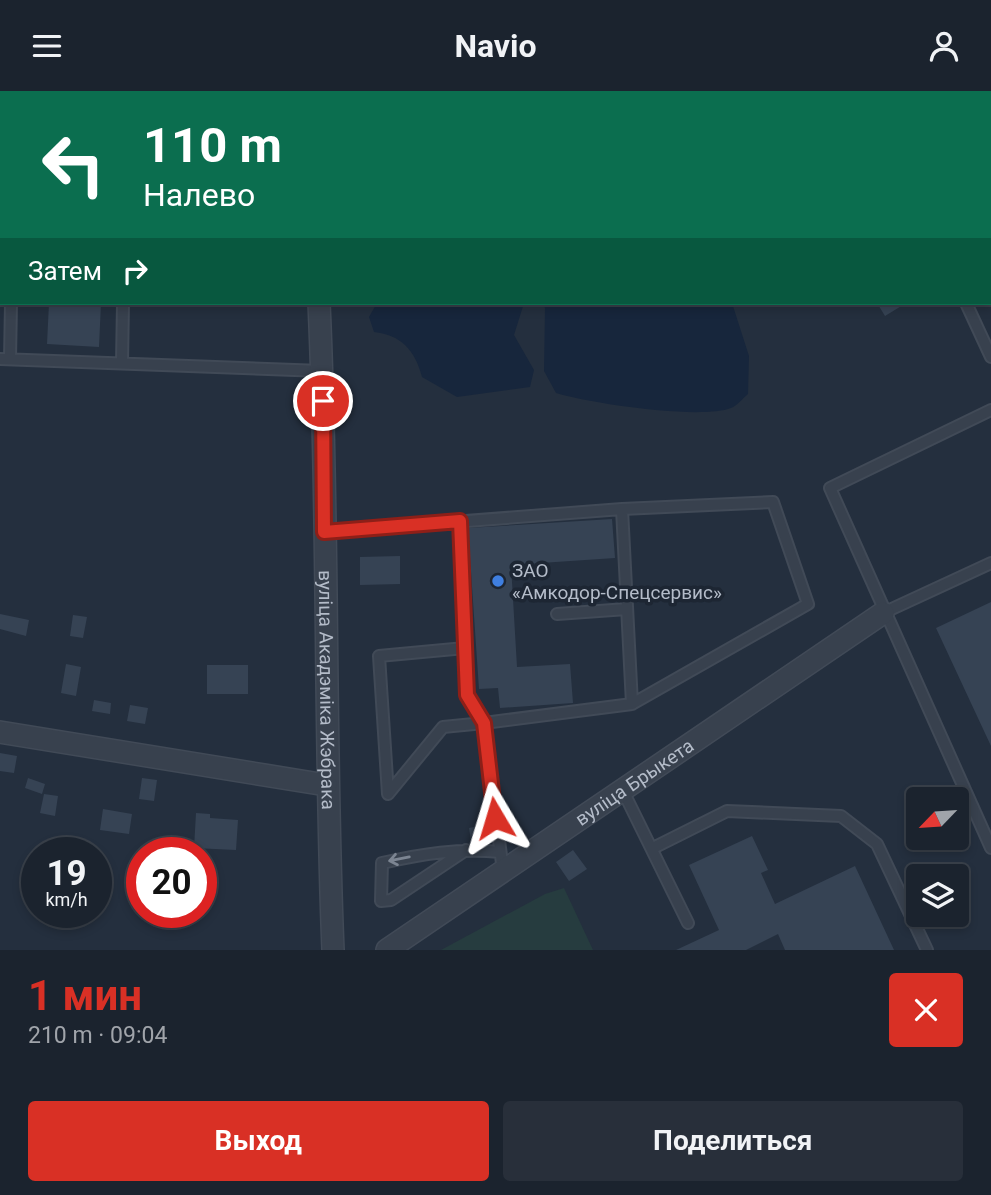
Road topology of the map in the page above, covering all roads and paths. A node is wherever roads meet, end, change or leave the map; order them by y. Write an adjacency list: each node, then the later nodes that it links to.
1 (11, 305): 6 (lane)
2 (123, 305): 7 (lane)
3 (319, 305): 8 (street, вуліца Акадэміка Жэбрака)
4 (967, 305): 5 (lane)
5 (991, 357)
6 (5, 359): 7 (lane)
7 (122, 363): 8 (lane)
8 (322, 371): 12 (street, вуліца Акадэміка Жэбрака)
9 (991, 409): 15 (lane)
10 (622, 509): 11 (lane); 14 (lane); 18 (lane)
11 (460, 521): 12 (lane); 17 (lane)
12 (324, 532): 21 (street, вуліца Акадэміка Жэбрака)
13 (991, 563): 15 (lane)
14 (627, 609): 16 (lane); 18 (lane)
15 (883, 613): 22 (street, вуліца Брыкета); 24 (lane)
16 (556, 614)
17 (465, 648): 19 (lane); 19 (lane)
18 (632, 704): 19 (lane)
19 (484, 723): 26 (lane)
20 (0, 732): 21 (street)
21 (326, 785): 28 (street, вуліца Акадэміка Жэбрака)
22 (623, 791): 23 (lane); 26 (street, вуліца Брыкета)
23 (653, 848): 27 (lane); 30 (lane)
24 (991, 848)
25 (466, 850): 25 (lane, one-way to 25); 26 (lane)
26 (501, 862): 29 (street, вуліца Брыкета)
27 (688, 923)
28 (333, 950)
29 (387, 950)
30 (927, 950)

